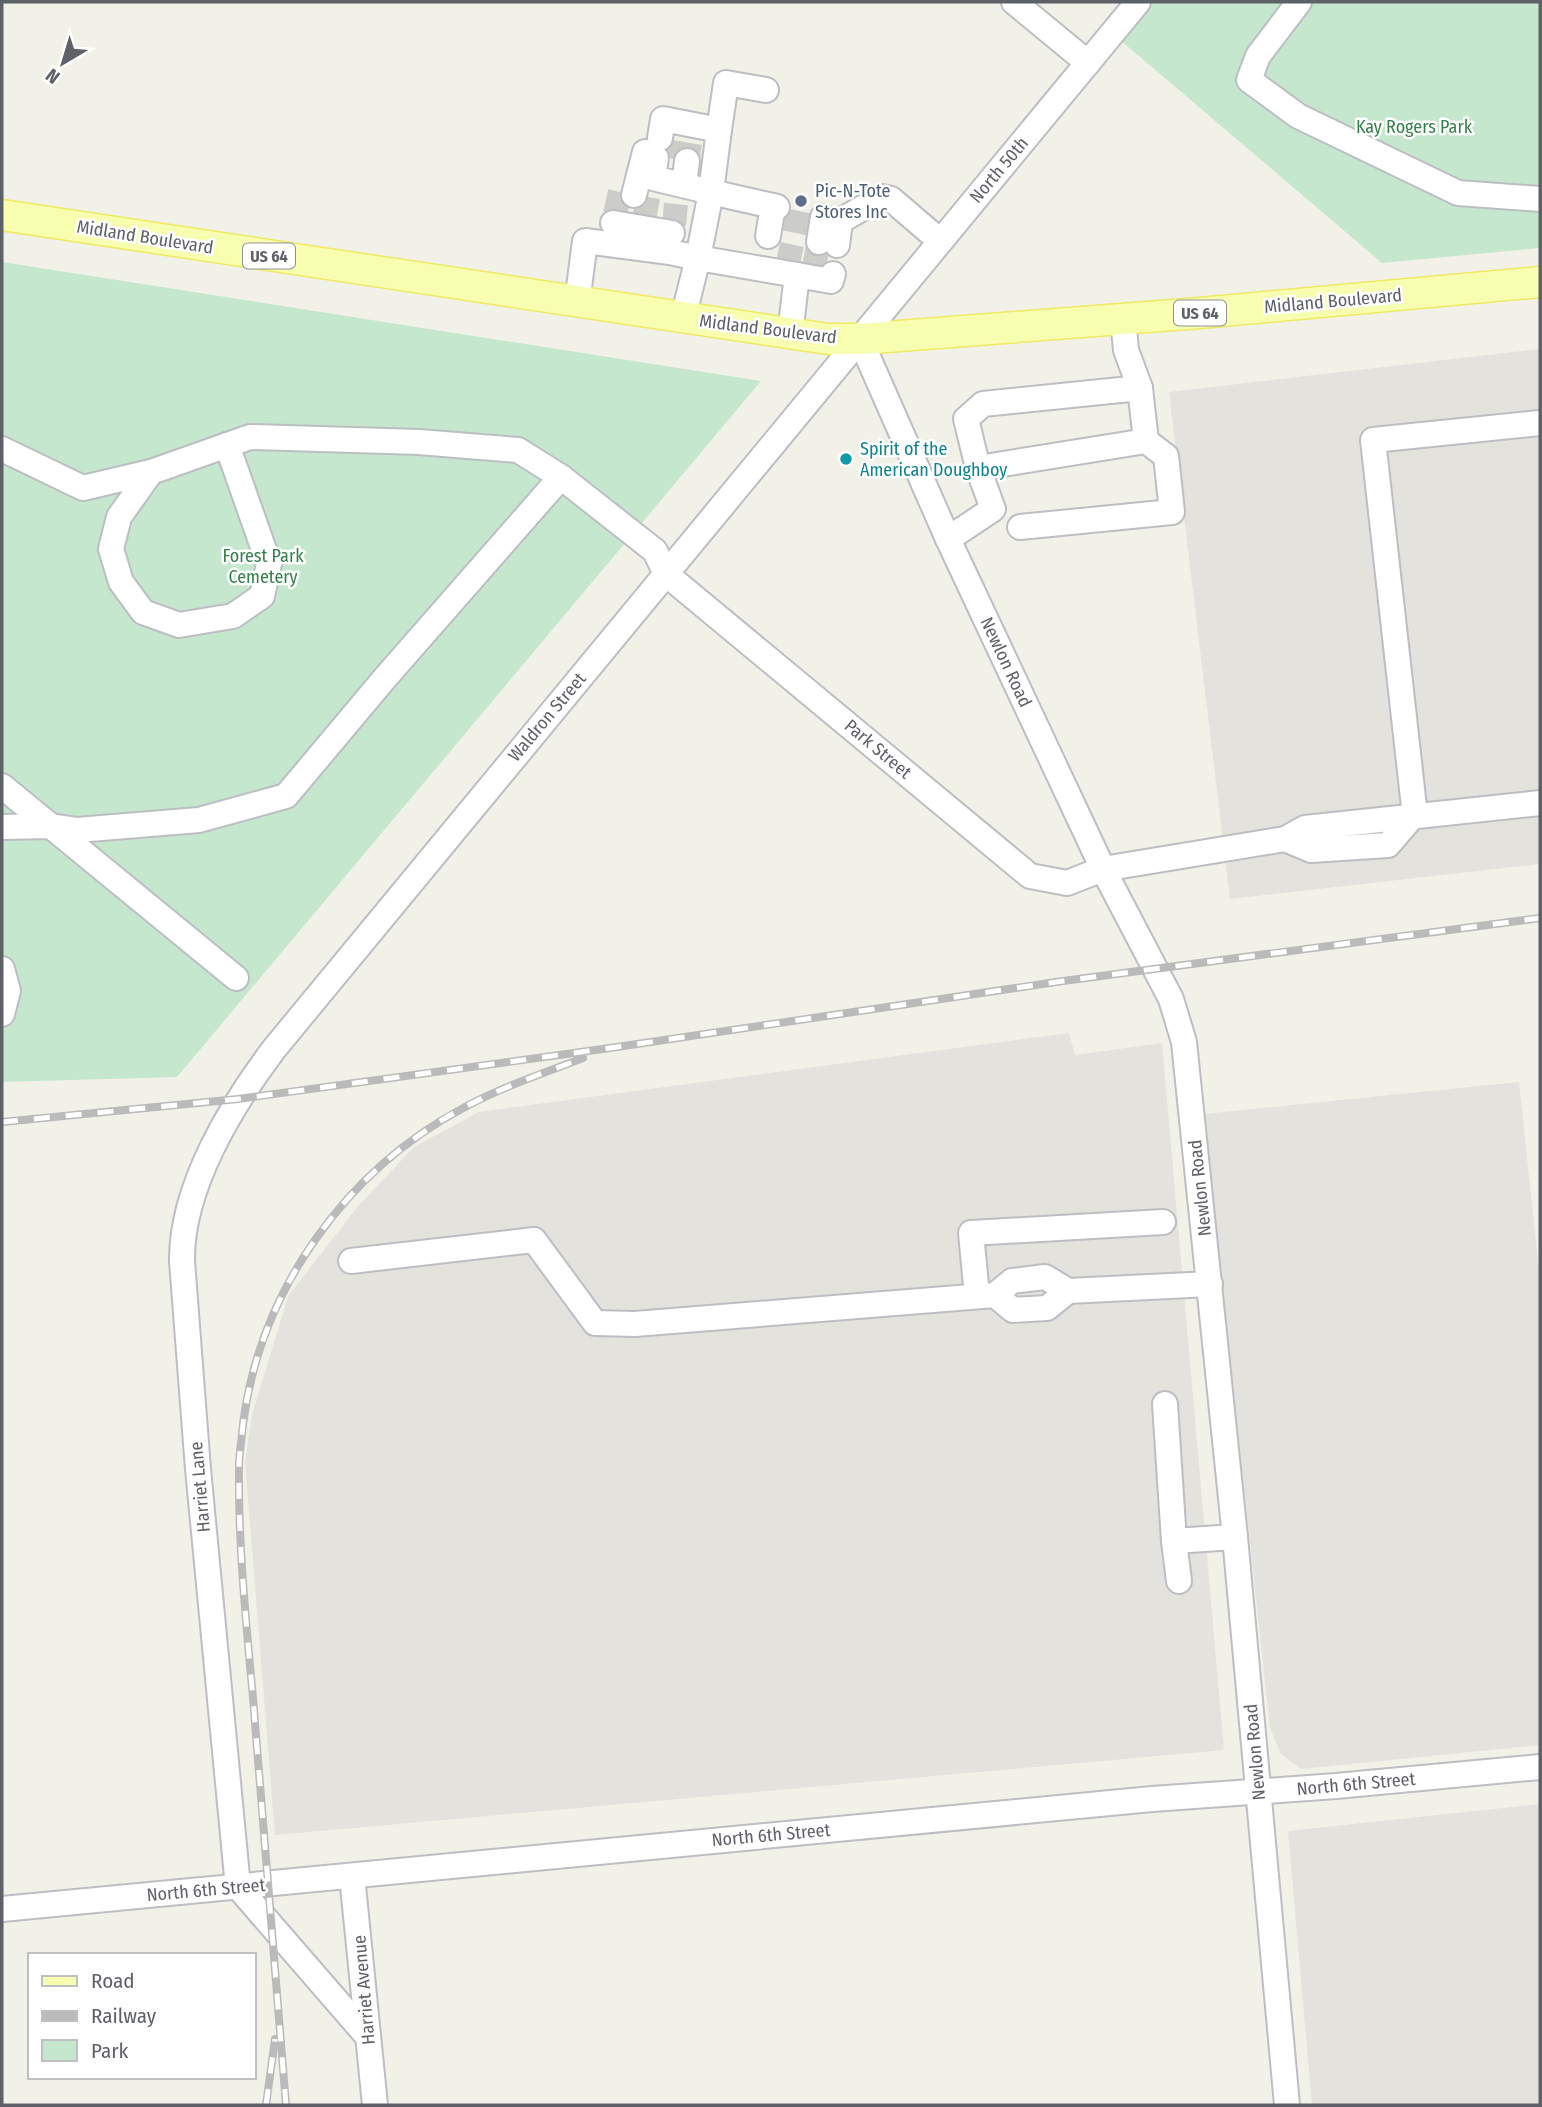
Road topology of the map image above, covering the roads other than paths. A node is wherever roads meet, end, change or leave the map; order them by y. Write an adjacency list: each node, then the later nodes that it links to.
1 (1014, 2): 4 (street)
2 (1138, 2): 4 (street, North 50th)
3 (1299, 2): 9 (street)
4 (1088, 63): 12 (street, North 50th)
5 (766, 90): 6 (street)
6 (719, 130): 7 (street); 8 (street)
7 (656, 190): 8 (street); 14 (street); 16 (street)
8 (711, 192): 11 (street); 14 (street)
9 (1540, 198)
10 (2, 215): 16 (main road, Midland Boulevard / US 64)
11 (768, 236)
12 (940, 241): 13 (street); 20 (street, North 50th)
13 (828, 244)
14 (698, 258): 17 (street); 19 (street)
15 (1540, 282): 18 (main road, Midland Boulevard / US 64)
16 (578, 303): 17 (main road, Midland Boulevard / US 64)
17 (683, 318): 19 (main road, Midland Boulevard / US 64)
18 (1123, 319): 20 (main road, Midland Boulevard / US 64); 21 (street)
19 (790, 334): 20 (main road, Midland Boulevard / US 64)
20 (860, 339): 30 (street, Newlon Road); 31 (street, Waldron Street)
21 (1140, 388): 23 (street); 26 (street)
22 (1540, 423): 34 (street)
23 (1146, 441): 26 (street); 29 (street)
24 (227, 445): 27 (street); 27 (street); 28 (street, Park Street)
25 (2, 449): 27 (street)
26 (978, 468): 29 (street)
27 (151, 472)
28 (561, 477): 31 (street, Park Street); 35 (street)
29 (993, 509): 30 (street)
30 (947, 539): 37 (street, Newlon Road)
31 (666, 574): 37 (street, Park Street); 41 (street, Waldron Street)
32 (2, 786): 35 (street)
33 (1540, 803): 34 (street, Park Street)
34 (1414, 816): 37 (street, Park Street)
35 (51, 826): 36 (street); 39 (street)
36 (2, 827)
37 (1103, 869): 44 (street, Newlon Road)
38 (2, 969): 40 (street)
39 (236, 978)
40 (2, 1014)
41 (238, 1099): 53 (street, Harriet Lane)
42 (1163, 1222): 45 (street)
43 (351, 1261): 45 (street)
44 (1210, 1284): 45 (street); 47 (street, Newlon Road)
45 (986, 1296)
46 (1165, 1404): 48 (street)
47 (1236, 1536): 48 (street); 51 (street, Newlon Road)
48 (1174, 1541): 49 (street)
49 (1179, 1581)
50 (1540, 1767): 51 (street, North 6th Street)
51 (1258, 1791): 52 (street, North 6th Street); 57 (street, Newlon Road)
52 (352, 1876): 53 (street, North 6th Street); 55 (street, Harriet Avenue)
53 (238, 1887): 54 (street, North 6th Street); 55 (street)
54 (2, 1909)
55 (368, 2037): 56 (street, Harriet Avenue)
56 (375, 2105)
57 (1287, 2105)

